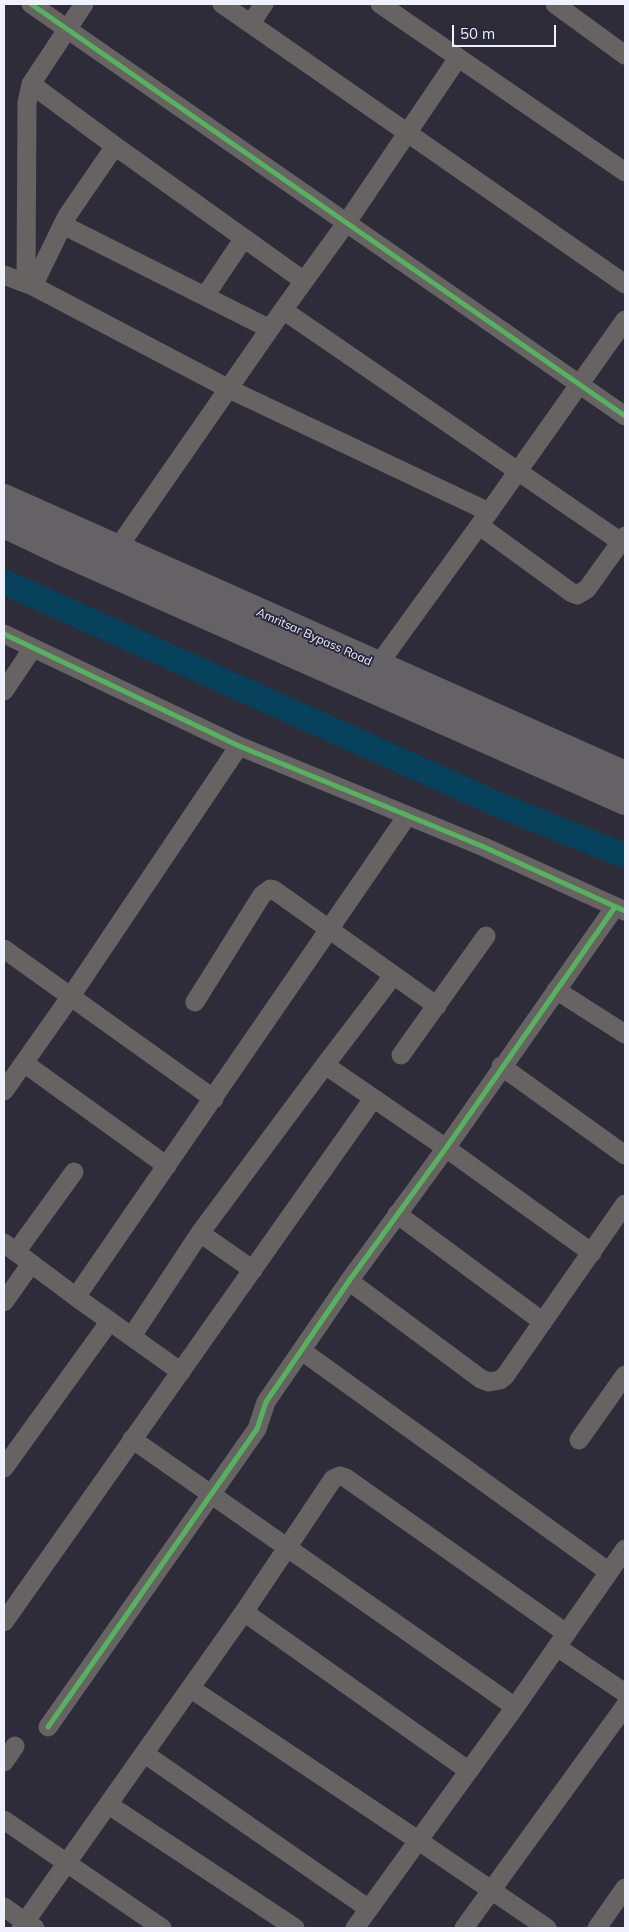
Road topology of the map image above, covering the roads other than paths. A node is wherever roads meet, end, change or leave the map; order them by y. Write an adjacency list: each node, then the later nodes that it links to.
1 (31, 4): 8 (street)
2 (84, 4): 8 (street)
3 (222, 4): 7 (street)
4 (264, 4): 7 (street)
5 (380, 4): 10 (street)
6 (555, 4): 9 (street)
7 (251, 23): 12 (street)
8 (67, 30): 11 (street); 15 (street)
9 (625, 55)
10 (458, 58): 12 (street); 14 (street)
11 (31, 84): 13 (street); 21 (street)
12 (409, 132): 15 (street); 20 (street)
13 (115, 146): 16 (street); 17 (street)
14 (625, 172)
15 (347, 222): 19 (street); 26 (street)
16 (62, 225): 21 (street); 22 (street)
17 (244, 238): 19 (street); 22 (street)
18 (4, 275): 21 (street)
19 (304, 280): 23 (street)
20 (625, 284)
21 (30, 285): 27 (street)
22 (205, 296): 25 (street)
23 (283, 310): 25 (street); 29 (street)
24 (625, 320): 26 (street)
25 (270, 329): 27 (street)
26 (579, 384): 28 (street); 29 (street)
27 (229, 389): 31 (street); 34 (street)
28 (625, 416)
29 (517, 471): 31 (street); 33 (street)
30 (4, 498): 34 (highway, Amritsar Bypass Road)
31 (485, 519): 33 (street); 37 (street)
32 (4, 524): 41 (highway, Amritsar Bypass Road)
33 (623, 539)
34 (117, 549): 37 (highway, Amritsar Bypass Road)
35 (4, 634): 36 (street)
36 (33, 648): 38 (street); 39 (street)
37 (378, 665): 40 (highway, Amritsar Bypass Road)
38 (4, 691)
39 (239, 746): 42 (street); 49 (street)
40 (625, 775)
41 (625, 801)
42 (407, 816): 43 (street); 44 (street)
43 (620, 909): 48 (street)
44 (330, 930): 47 (street); 50 (street); 58 (street)
45 (486, 936): 51 (street)
46 (4, 951): 49 (street)
47 (393, 976): 51 (street); 55 (street)
48 (556, 990): 52 (street); 56 (street)
49 (71, 996): 54 (street); 58 (street)
50 (195, 1002)
51 (437, 1006): 53 (street)
52 (625, 1034)
53 (401, 1055)
54 (24, 1063): 57 (street); 62 (street)
55 (325, 1065): 59 (street); 66 (street)
56 (501, 1066): 60 (street); 61 (street)
57 (4, 1091)
58 (214, 1099): 62 (street)
59 (373, 1099): 60 (street); 70 (street)
60 (446, 1148): 65 (street); 68 (street)
61 (625, 1155)
62 (167, 1166): 72 (street)
63 (74, 1172): 67 (street)
64 (625, 1204): 68 (street)
65 (397, 1214): 71 (street); 75 (street)
66 (200, 1233): 70 (street); 76 (street)
67 (10, 1248): 69 (street)
68 (592, 1253): 75 (street)
69 (31, 1264): 72 (street); 73 (street)
70 (252, 1270): 78 (street)
71 (349, 1281): 75 (street); 77 (street)
72 (76, 1297): 74 (street)
73 (4, 1302)
74 (110, 1321): 76 (street); 82 (street)
75 (543, 1322)
76 (132, 1336): 78 (street)
77 (302, 1350): 83 (street); 86 (street)
78 (181, 1372): 80 (street)
79 (625, 1375): 81 (street)
80 (132, 1439): 83 (street); 88 (street)
81 (579, 1440)
82 (4, 1468)
83 (211, 1495): 84 (street); 94 (street)
84 (287, 1548): 87 (street); 89 (street); 93 (street)
85 (625, 1549): 86 (street)
86 (609, 1572): 89 (street)
87 (244, 1612): 90 (street); 98 (street)
88 (4, 1622)
89 (562, 1640): 91 (street); 93 (street)
90 (190, 1688): 96 (street); 101 (street)
91 (625, 1693)
92 (625, 1706): 104 (street)
93 (515, 1707): 98 (street)
94 (48, 1727)
95 (15, 1746): 97 (street)
96 (145, 1754): 99 (street); 106 (street)
97 (4, 1762)
98 (469, 1771): 101 (street)
99 (109, 1805): 102 (street); 109 (street)
100 (4, 1820): 102 (street)
101 (419, 1840): 104 (street); 106 (street)
102 (66, 1864): 107 (street); 108 (street)
103 (625, 1888): 113 (street)
104 (492, 1890): 111 (street); 112 (street)
105 (4, 1906): 107 (street)
106 (369, 1909): 110 (street)
107 (27, 1926)
108 (162, 1928)
109 (295, 1928)
110 (355, 1928)
111 (464, 1928)
112 (547, 1928)
113 (597, 1928)

